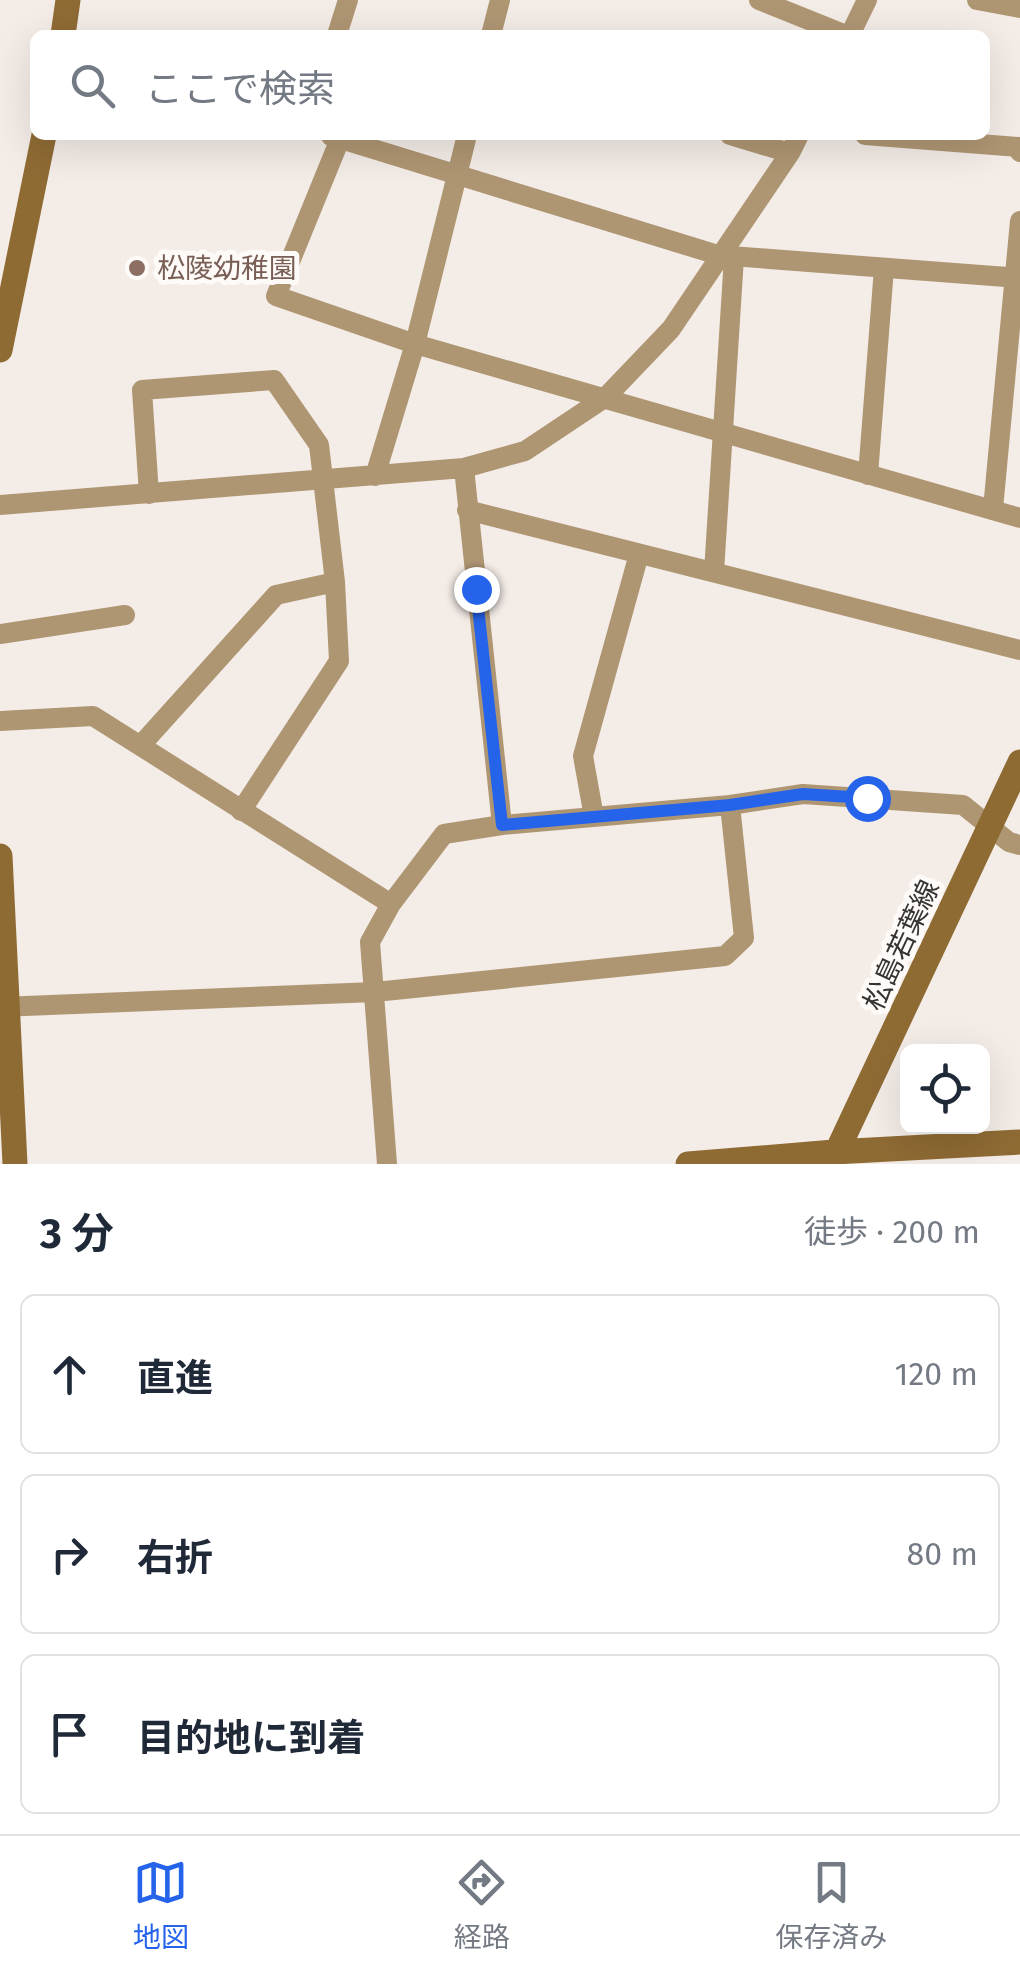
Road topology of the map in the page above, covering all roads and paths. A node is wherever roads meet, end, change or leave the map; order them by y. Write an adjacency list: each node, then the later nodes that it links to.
1 (68, 0): 8 (street)
2 (348, 0): 9 (street)
3 (500, 0): 10 (street)
4 (759, 0): 11 (street)
5 (867, 0): 12 (street)
6 (977, 0): 7 (street)
7 (1020, 8)
8 (65, 30)
9 (339, 30)
10 (493, 30)
11 (835, 30)
12 (851, 30)
13 (43, 140): 27 (street)
14 (333, 140): 26 (street)
15 (343, 140): 21 (street)
16 (466, 140): 21 (street)
17 (766, 140): 19 (street)
18 (929, 140): 20 (street)
19 (794, 144): 23 (street)
20 (1020, 152)
21 (457, 176): 23 (street); 26 (street)
22 (1020, 221): 25 (street)
23 (726, 256): 24 (street); 28 (street); 29 (street)
24 (884, 268): 25 (street); 31 (street)
25 (1018, 278): 36 (street)
26 (416, 344): 28 (street); 32 (street)
27 (0, 350)
28 (606, 397): 29 (street); 30 (street)
29 (723, 432): 31 (street); 40 (street)
30 (464, 468): 32 (street); 37 (street)
31 (868, 475): 36 (street)
32 (376, 476): 33 (street)
33 (324, 481): 34 (street); 34 (street); 41 (street)
34 (149, 494): 35 (street)
35 (0, 506)
36 (993, 509): 38 (street)
37 (467, 510): 39 (street); 51 (street)
38 (1020, 518)
39 (638, 554): 40 (street); 50 (street)
40 (714, 572): 44 (street)
41 (335, 582): 46 (street); 49 (street)
42 (125, 615): 43 (street)
43 (0, 634)
44 (1020, 650)
45 (0, 721): 46 (street)
46 (140, 746): 49 (street)
47 (1020, 762): 52 (street, 松島若葉線)
48 (730, 805): 50 (street); 52 (street); 56 (street)
49 (241, 810): 55 (street)
50 (594, 816): 51 (street)
51 (502, 825): 55 (street)
52 (990, 828): 53 (street); 59 (street, 松島若葉線)
53 (1020, 845)
54 (0, 856): 57 (street)
55 (391, 904): 56 (street)
56 (375, 992): 57 (street); 61 (street)
57 (4, 1006): 60 (street)
58 (1020, 1142): 59 (street)
59 (832, 1161): 62 (street)
60 (14, 1164)
61 (387, 1164)
62 (688, 1164)

